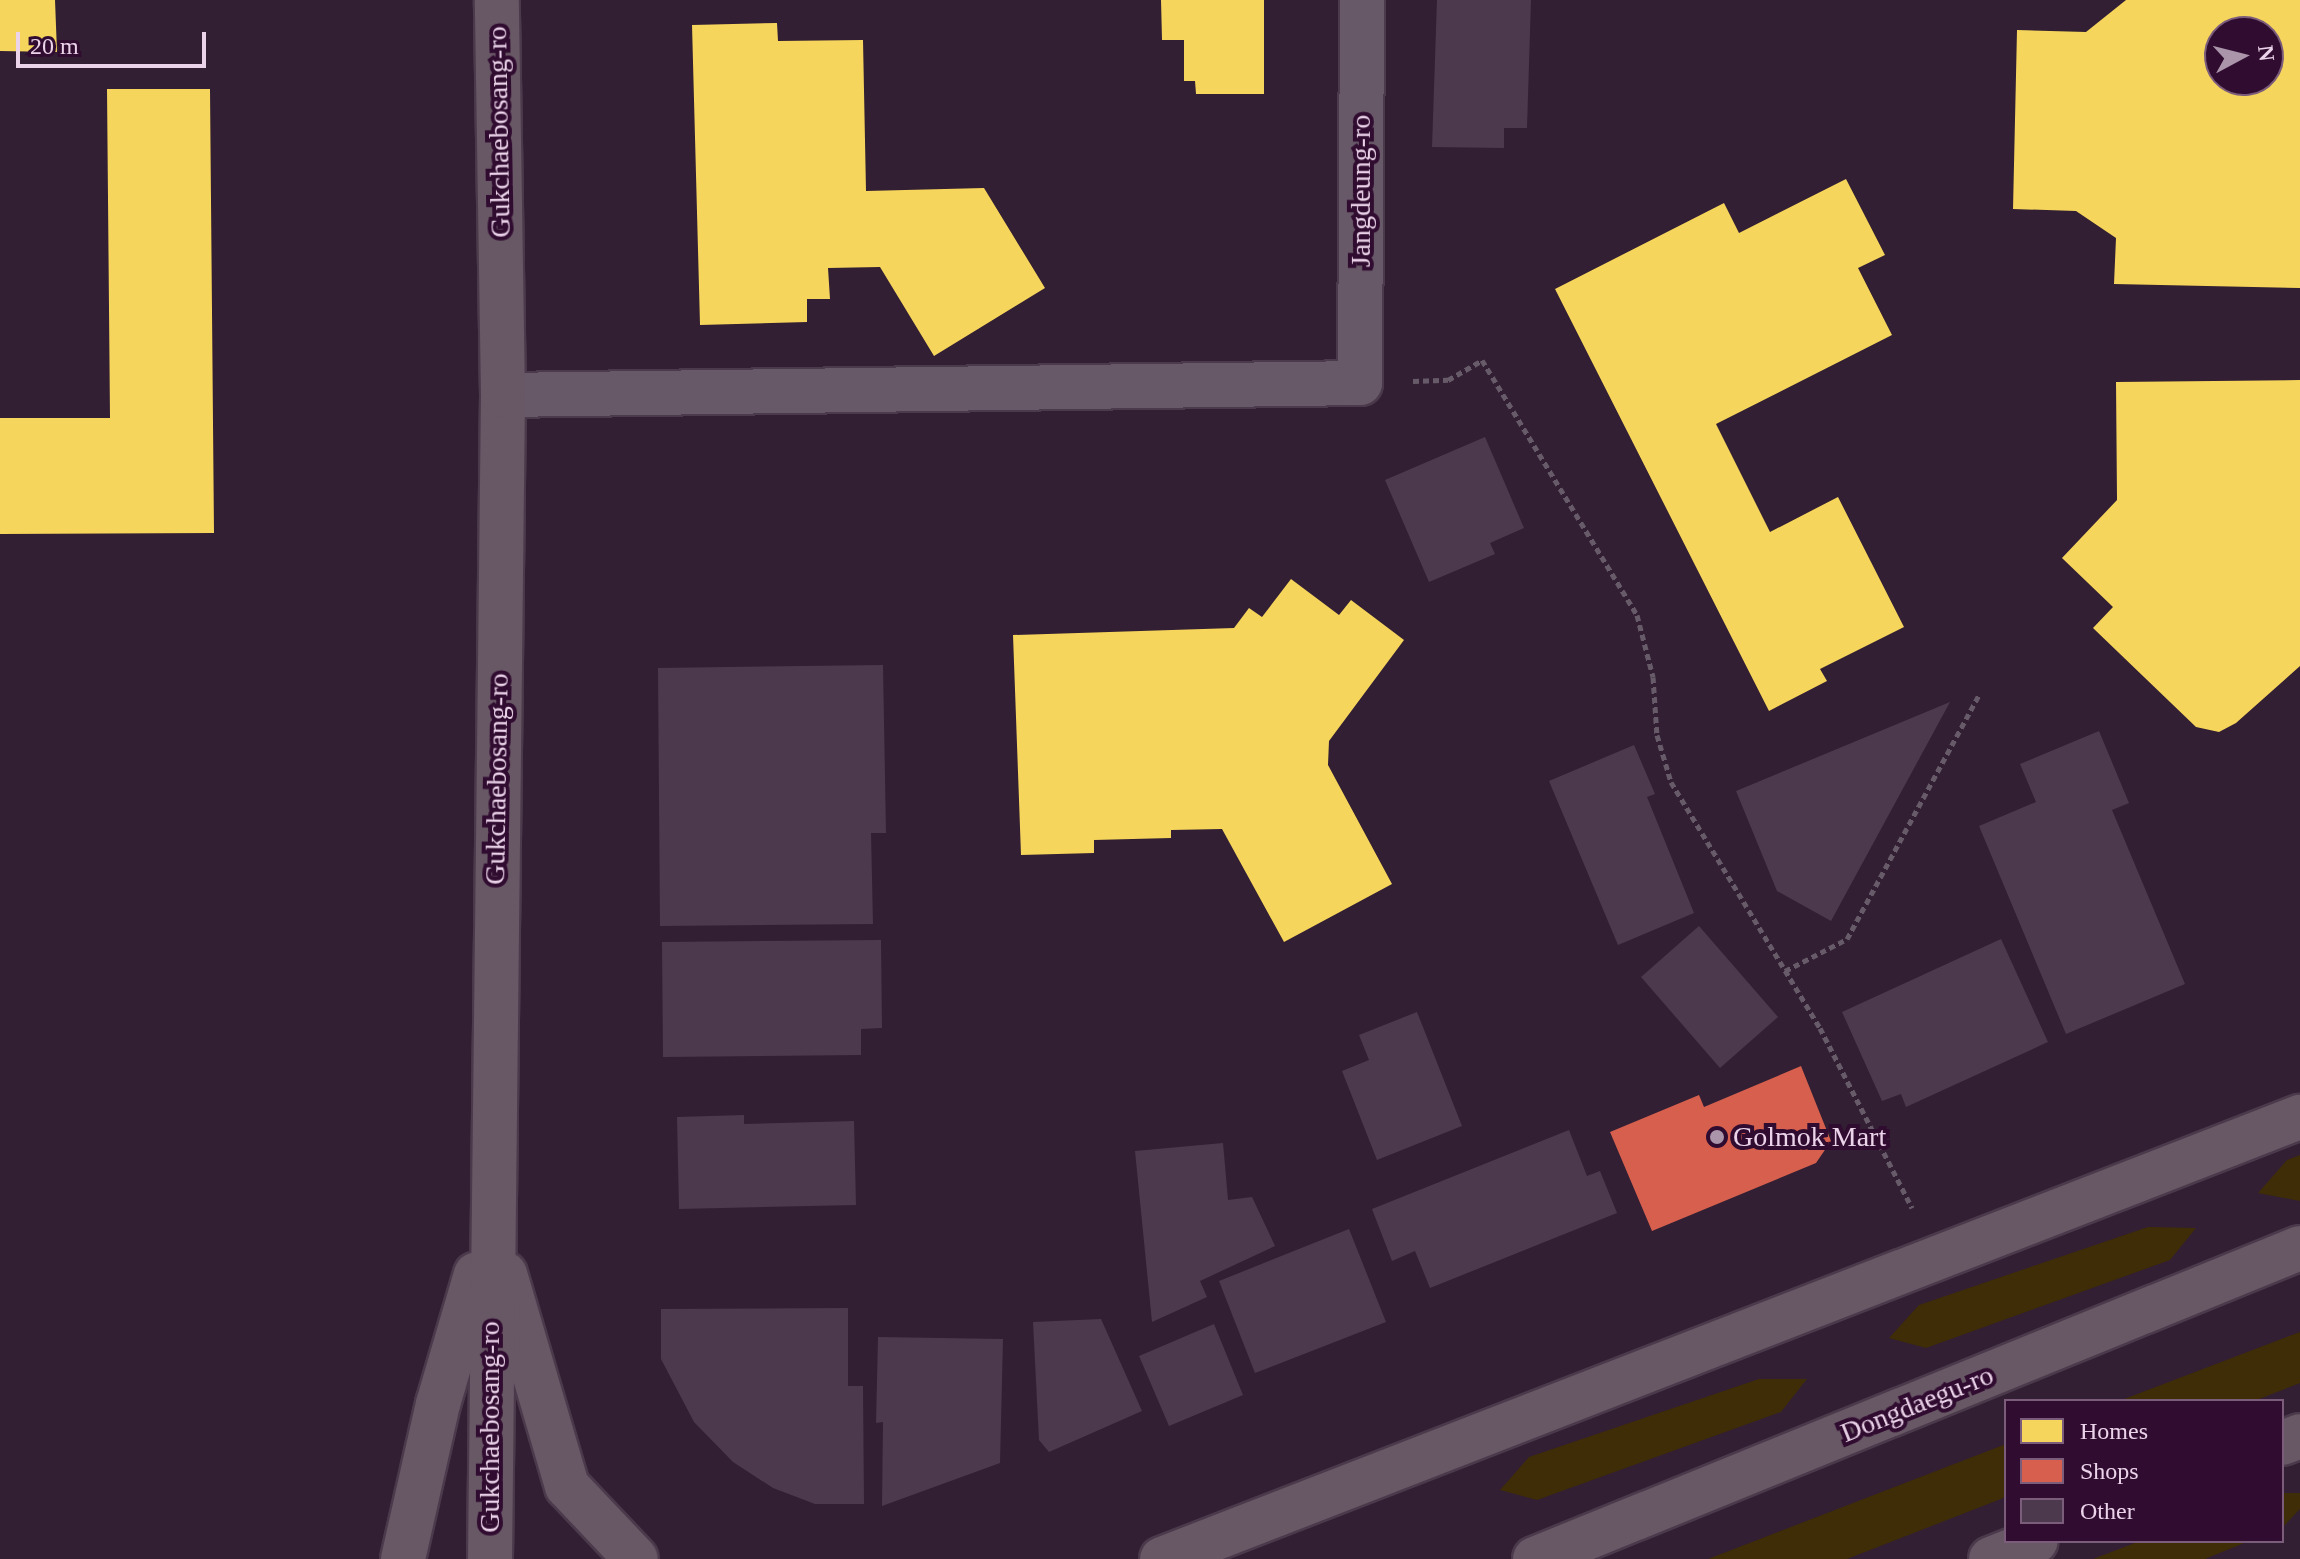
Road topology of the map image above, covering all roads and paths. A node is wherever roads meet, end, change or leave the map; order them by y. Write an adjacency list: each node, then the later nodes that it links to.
1 (497, 0): 4 (main road, Gukchaebosang-ro)
2 (1362, 0): 3 (street, Jangdeung-ro)
3 (1360, 383): 4 (street); 6 (path)
4 (503, 395): 8 (main road, Gukchaebosang-ro)
5 (1979, 695): 6 (path)
6 (1785, 971): 10 (path)
7 (2300, 1117): 10 (main road)
8 (490, 1226): 12 (main road); 13 (main road, Gukchaebosang-ro); 14 (main road)
9 (2300, 1248): 16 (main road, Dongdaegu-ro)
10 (1938, 1258): 15 (main road)
11 (2031, 1543): 17 (main road)
12 (403, 1559)
13 (490, 1559)
14 (636, 1559)
15 (1162, 1559)
16 (1535, 1559)
17 (1991, 1559)

